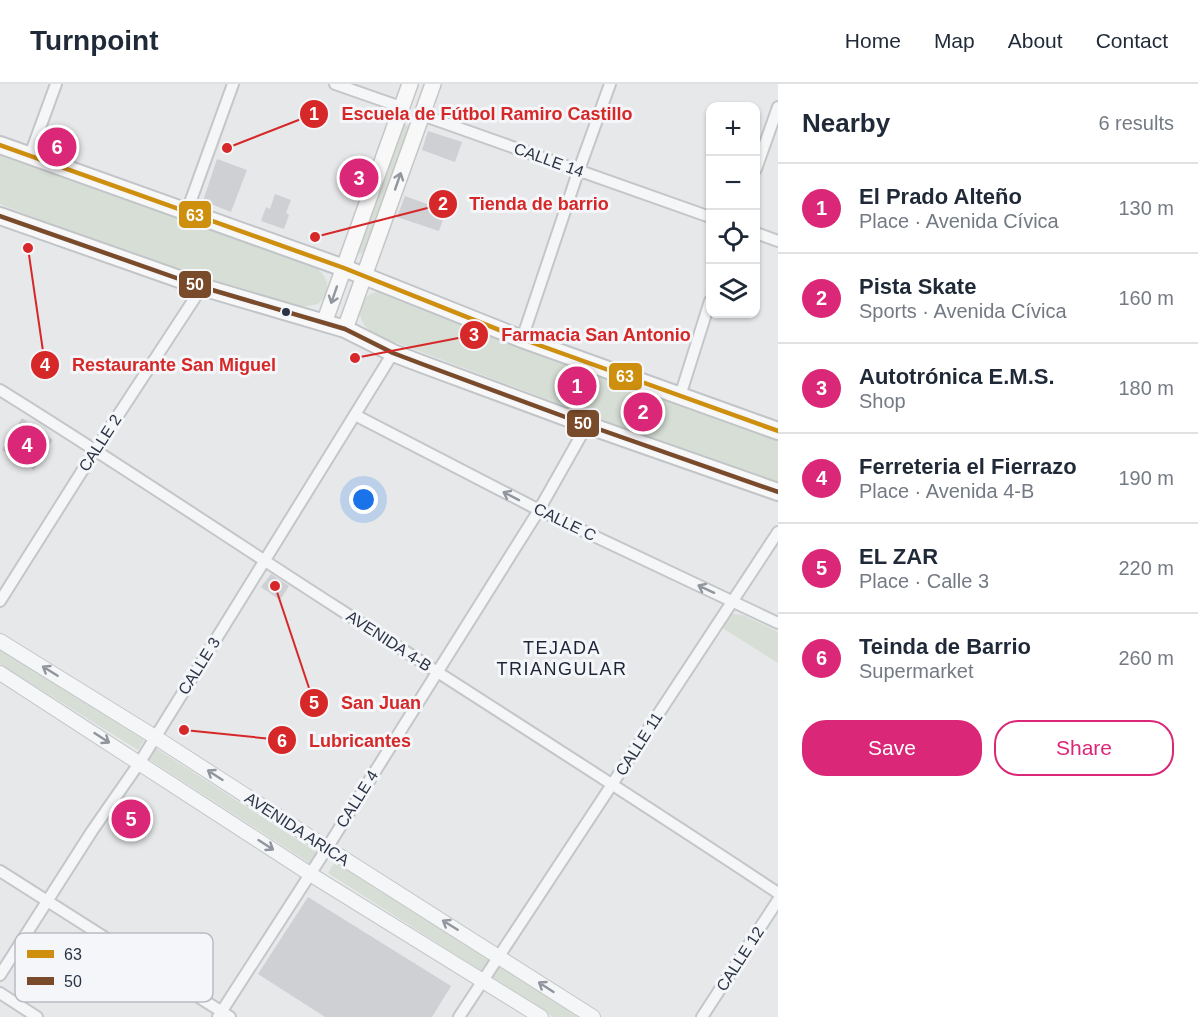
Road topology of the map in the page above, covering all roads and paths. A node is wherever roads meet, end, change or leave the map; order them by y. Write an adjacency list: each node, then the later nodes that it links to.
1 (56, 84): 11 (street)
2 (233, 84): 14 (street)
3 (335, 84): 7 (street)
4 (410, 84): 7 (main road)
5 (433, 84): 9 (main road)
6 (610, 84): 13 (street)
7 (401, 107): 9 (main road); 19 (main road)
8 (778, 107): 12 (street)
9 (422, 115): 13 (street, CALLE 14); 20 (main road, one-way to 9)
10 (0, 145): 11 (main road)
11 (30, 155): 14 (main road)
12 (760, 158)
13 (579, 170): 15 (street, CALLE 14); 25 (street)
14 (187, 211): 19 (main road)
15 (706, 215)
16 (1, 218): 21 (main road)
17 (760, 234): 18 (street)
18 (778, 241)
19 (344, 267): 20 (main road); 23 (main road, one-way to 23)
20 (364, 275): 24 (main road); 25 (main road)
21 (202, 286): 23 (main road); 32 (street, CALLE 2)
22 (706, 316): 28 (street)
23 (324, 323): 24 (main road)
24 (345, 329): 26 (main road)
25 (522, 339): 28 (main road)
26 (393, 353): 29 (street, CALLE 3); 30 (main road)
27 (0, 390): 32 (street, AVENIDA 4-B)
28 (680, 396): 31 (main road)
29 (355, 415): 34 (street, CALLE C, one-way to 29); 36 (street, CALLE 3)
30 (587, 425): 33 (main road); 34 (street, CALLE 4)
31 (778, 431)
32 (96, 449): 36 (street, AVENIDA 4-B); 37 (street, CALLE 2)
33 (778, 492)
34 (538, 510): 38 (street, CALLE C, one-way to 34); 41 (street, CALLE 4)
35 (778, 532): 38 (street, CALLE 11)
36 (264, 560): 41 (street, AVENIDA 4-B); 43 (street, CALLE 3)
37 (0, 601)
38 (732, 602): 39 (street, CALLE C); 45 (street, CALLE 11)
39 (778, 623)
40 (0, 641): 43 (street, AVENIDA ARICA, one-way to 40)
41 (436, 671): 45 (street, AVENIDA 4-B); 46 (street, CALLE 4)
42 (0, 673): 44 (street, AVENIDA ARICA, one-way to 44)
43 (155, 737): 44 (street, CALLE 3); 46 (street, AVENIDA ARICA, one-way to 43)
44 (140, 762): 48 (street, AVENIDA ARICA, one-way to 48); 51 (street, CALLE 3)
45 (613, 784): 49 (street, AVENIDA 4-B); 55 (street, CALLE 11)
46 (327, 849): 48 (street, CALLE 4); 55 (street, AVENIDA ARICA, one-way to 46)
47 (0, 871): 51 (street)
48 (310, 874): 57 (street, AVENIDA ARICA); 60 (street, CALLE 4)
49 (778, 893)
50 (778, 900): 65 (street, CALLE 12)
51 (48, 901): 52 (street, CALLE 3); 53 (street)
52 (27, 933)
53 (97, 933)
54 (15, 952): 56 (street, CALLE 3)
55 (500, 956): 57 (street, CALLE 11); 64 (street, AVENIDA ARICA, one-way to 55)
56 (0, 975)
57 (483, 980): 62 (street, CALLE 11); 63 (street, AVENIDA ARICA)
58 (0, 993): 61 (street)
59 (203, 1002): 60 (street)
60 (223, 1015)
61 (37, 1017)
62 (459, 1017)
63 (542, 1017)
64 (594, 1017)
65 (702, 1017)

